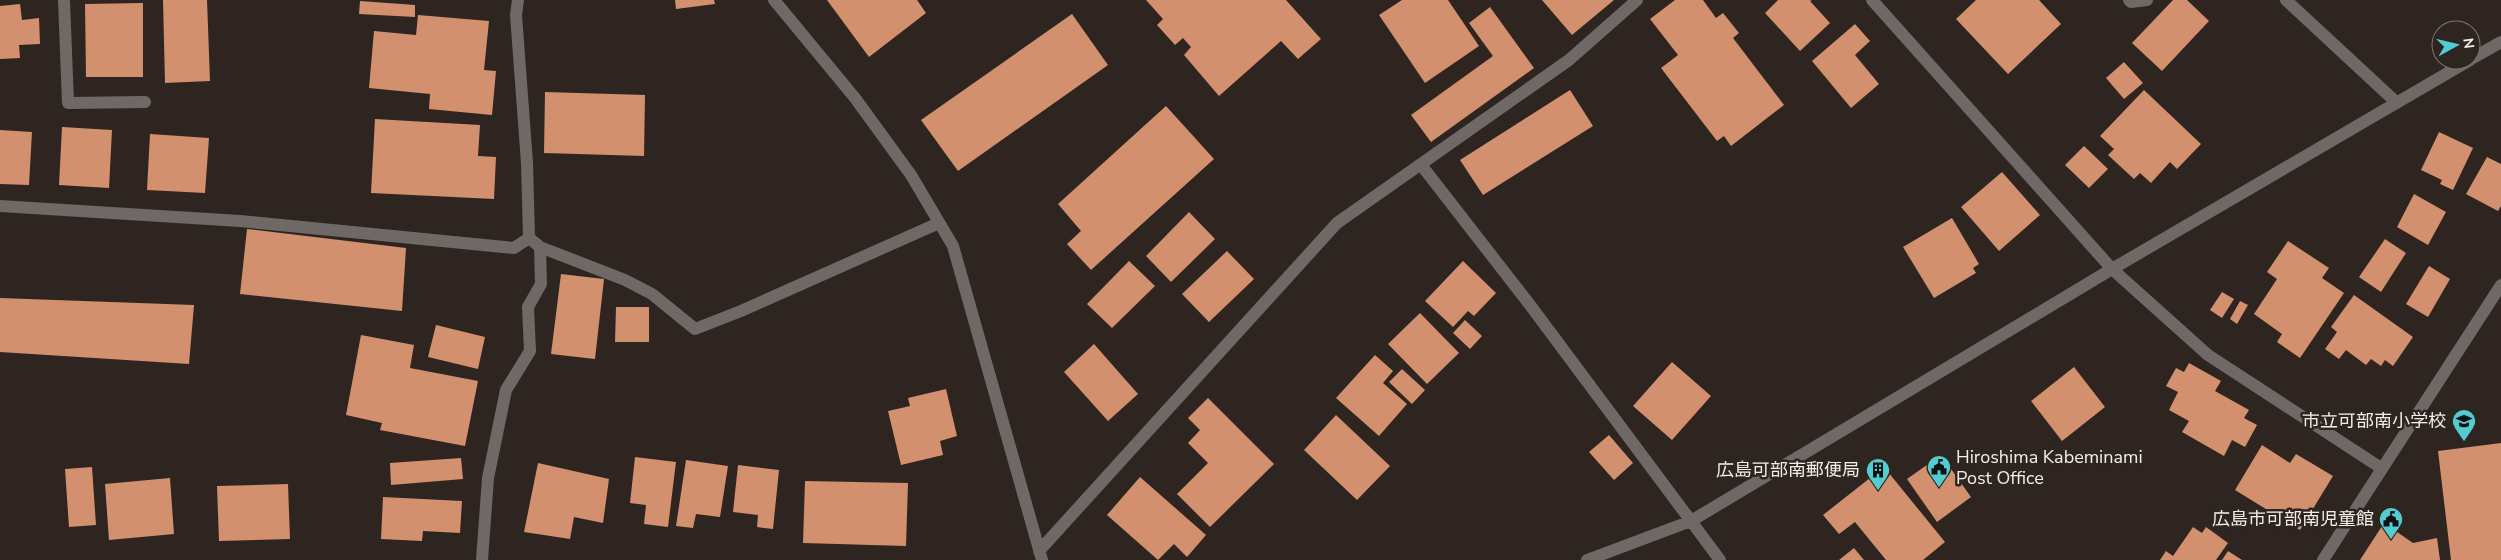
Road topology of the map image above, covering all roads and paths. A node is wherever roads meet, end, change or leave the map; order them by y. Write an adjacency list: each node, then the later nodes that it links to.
1 (64, 0): 12 (street)
2 (518, 0): 17 (street)
3 (774, 0): 16 (street)
4 (1637, 0): 14 (street)
5 (1872, 0): 19 (street)
6 (2129, 0): 7 (street)
7 (2147, 0)
8 (2286, 0): 13 (street)
9 (2501, 42): 10 (street)
10 (2481, 54)
11 (2453, 70): 13 (street)
12 (146, 102)
13 (2397, 103): 19 (street)
14 (1422, 166): 22 (street); 23 (street)
15 (0, 206): 17 (street)
16 (939, 223): 18 (street); 23 (street)
17 (530, 238): 18 (street)
18 (540, 247): 24 (street)
19 (2112, 269): 21 (street); 22 (street)
20 (2501, 285): 21 (street)
21 (2381, 468): 27 (street)
22 (1691, 521): 25 (street); 26 (street)
23 (1040, 555)
24 (482, 560)
25 (1587, 560)
26 (1720, 560)
27 (2323, 560)

